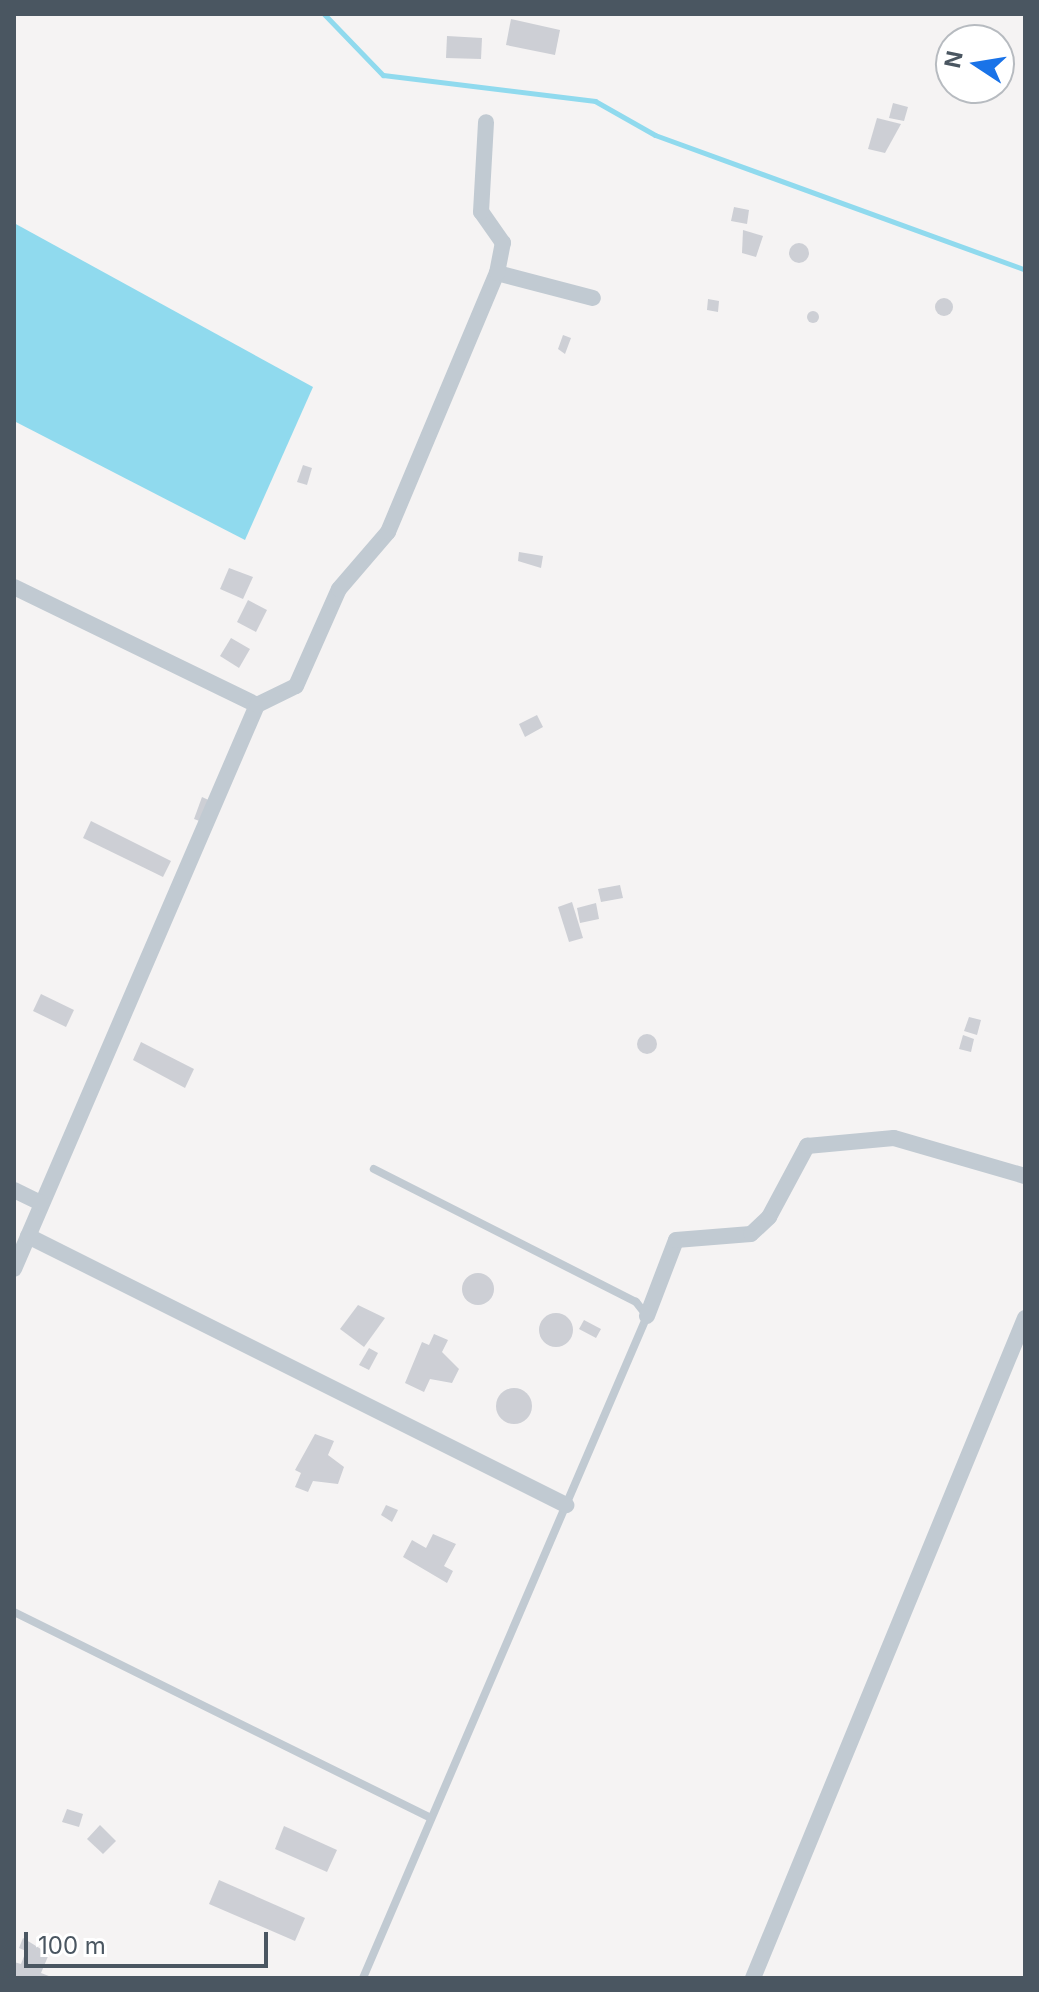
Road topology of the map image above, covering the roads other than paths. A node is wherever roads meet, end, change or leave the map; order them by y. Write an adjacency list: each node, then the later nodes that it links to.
1 (486, 122): 2 (street)
2 (497, 273): 3 (street); 5 (street)
3 (587, 297)
4 (14, 587): 5 (street)
5 (257, 705): 9 (street)
6 (374, 1169): 12 (lane)
7 (1025, 1176): 12 (street)
8 (14, 1190): 9 (street)
9 (41, 1203): 10 (street)
10 (28, 1236): 11 (street); 14 (street)
11 (14, 1269)
12 (647, 1316): 14 (lane)
13 (1025, 1318): 18 (street)
14 (566, 1505): 16 (lane)
15 (14, 1612): 16 (lane)
16 (428, 1817): 17 (lane)
17 (363, 1978)
18 (753, 1978)

